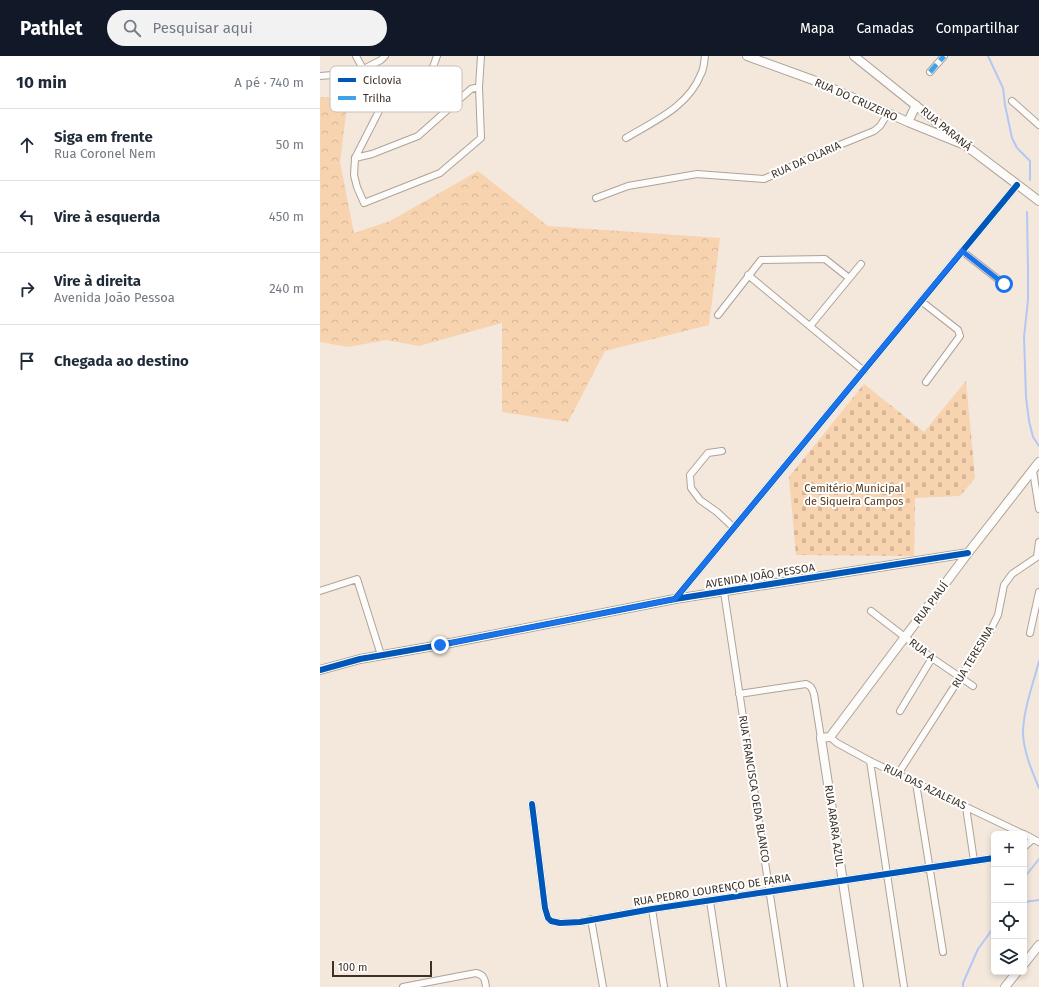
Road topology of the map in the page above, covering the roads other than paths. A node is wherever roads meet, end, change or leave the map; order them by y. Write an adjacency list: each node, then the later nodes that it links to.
1 (356, 56): 9 (street)
2 (385, 56): 10 (street)
3 (437, 56): 11 (street)
4 (481, 56): 15 (street)
5 (705, 56): 24 (street)
6 (747, 56): 21 (street, RUA DO CRUZEIRO)
7 (854, 56): 18 (street, RUA PARANÁ)
8 (944, 56): 12 (street)
9 (361, 66)
10 (370, 66)
11 (434, 66)
12 (930, 72)
13 (330, 75): 14 (street)
14 (320, 76)
15 (479, 87): 16 (street); 26 (street)
16 (462, 97)
17 (1012, 101): 23 (street)
18 (916, 105): 22 (street); 25 (street, RUA PARANÁ)
19 (378, 112): 26 (street)
20 (445, 112): 26 (street)
21 (888, 113): 22 (street, RUA DO CRUZEIRO); 28 (street, RUA DA OLARIA)
22 (908, 122): 25 (street, RUA DO CRUZEIRO)
23 (1039, 125)
24 (626, 138)
25 (965, 145): 27 (street, RUA PARANÁ)
26 (355, 158)
27 (1017, 184): 29 (street, RUA PARANÁ); 30 (street)
28 (596, 198)
29 (1039, 201)
30 (962, 251): 34 (street); 35 (street)
31 (861, 264): 33 (street)
32 (748, 275): 33 (street); 36 (street); 37 (street)
33 (849, 278): 37 (street)
34 (1004, 284)
35 (921, 301): 38 (street); 39 (street)
36 (718, 316)
37 (810, 326): 38 (street)
38 (864, 371): 44 (street)
39 (926, 382)
40 (722, 451): 44 (street)
41 (1039, 462): 42 (street, RUA PIAUÍ)
42 (1033, 471): 43 (street); 46 (street, RUA PIAUÍ)
43 (1039, 508)
44 (734, 528): 51 (street)
45 (1039, 542): 47 (street, RUA TERESINA)
46 (968, 553): 49 (street, AVENIDA JOÃO PESSOA); 54 (street, RUA PIAUÍ)
47 (1038, 559): 58 (street, RUA TERESINA)
48 (320, 591): 55 (street)
49 (724, 592): 51 (street, AVENIDA JOÃO PESSOA); 60 (street, RUA FRANCISCA OEDA BLANCO)
50 (1039, 592): 53 (street)
51 (675, 599): 55 (street, AVENIDA JOÃO PESSOA)
52 (871, 611): 54 (street, RUA A)
53 (1030, 633)
54 (906, 638): 56 (street, RUA A); 62 (street, RUA PIAUÍ)
55 (380, 655): 57 (street, AVENIDA JOÃO PESSOA)
56 (932, 658): 58 (street, RUA A); 61 (street)
57 (320, 670)
58 (961, 677): 59 (street, RUA A); 65 (street, RUA TERESINA)
59 (973, 686)
60 (739, 694): 63 (street, RUA ARARA AZUL); 78 (street, RUA FRANCISCA OEDA BLANCO)
61 (900, 711)
62 (830, 737): 63 (street); 64 (street, RUA DAS AZALEIAS)
63 (821, 738): 77 (street, RUA ARARA AZUL)
64 (870, 761): 65 (street, RUA DAS AZALEIAS); 76 (street)
65 (898, 774): 66 (street, RUA DAS AZALEIAS)
66 (916, 783): 68 (street, RUA DAS AZALEIAS); 75 (street)
67 (532, 804): 81 (street, RUA PEDRO LOURENÇO DE FARIA)
68 (966, 807): 69 (street, RUA DAS AZALEIAS); 74 (street)
69 (1018, 831)
70 (1027, 836): 71 (street, RUA DAS AZALEIAS)
71 (1036, 840): 72 (street)
72 (1027, 844)
73 (991, 858): 74 (street, RUA PEDRO LOURENÇO DE FARIA)
74 (974, 861): 75 (street, RUA PEDRO LOURENÇO DE FARIA)
75 (930, 868): 76 (street, RUA PEDRO LOURENÇO DE FARIA); 83 (street)
76 (887, 874): 77 (street, RUA PEDRO LOURENÇO DE FARIA); 95 (street)
77 (842, 880): 78 (street, RUA PEDRO LOURENÇO DE FARIA); 94 (street, RUA ARARA AZUL)
78 (769, 892): 79 (street, RUA PEDRO LOURENÇO DE FARIA); 93 (street, RUA FRANCISCA OEDA BLANCO)
79 (710, 901): 80 (street, RUA PEDRO LOURENÇO DE FARIA); 92 (street)
80 (652, 909): 81 (street, RUA PEDRO LOURENÇO DE FARIA); 91 (street)
81 (591, 919): 90 (street)
82 (1039, 945): 84 (street)
83 (943, 952)
84 (1027, 960)
85 (1015, 975): 96 (street)
86 (440, 980): 87 (street); 88 (street); 89 (street)
87 (402, 987)
88 (441, 987)
89 (486, 987)
90 (603, 987)
91 (664, 987)
92 (723, 987)
93 (784, 987)
94 (859, 987)
95 (904, 987)
96 (1005, 987)

